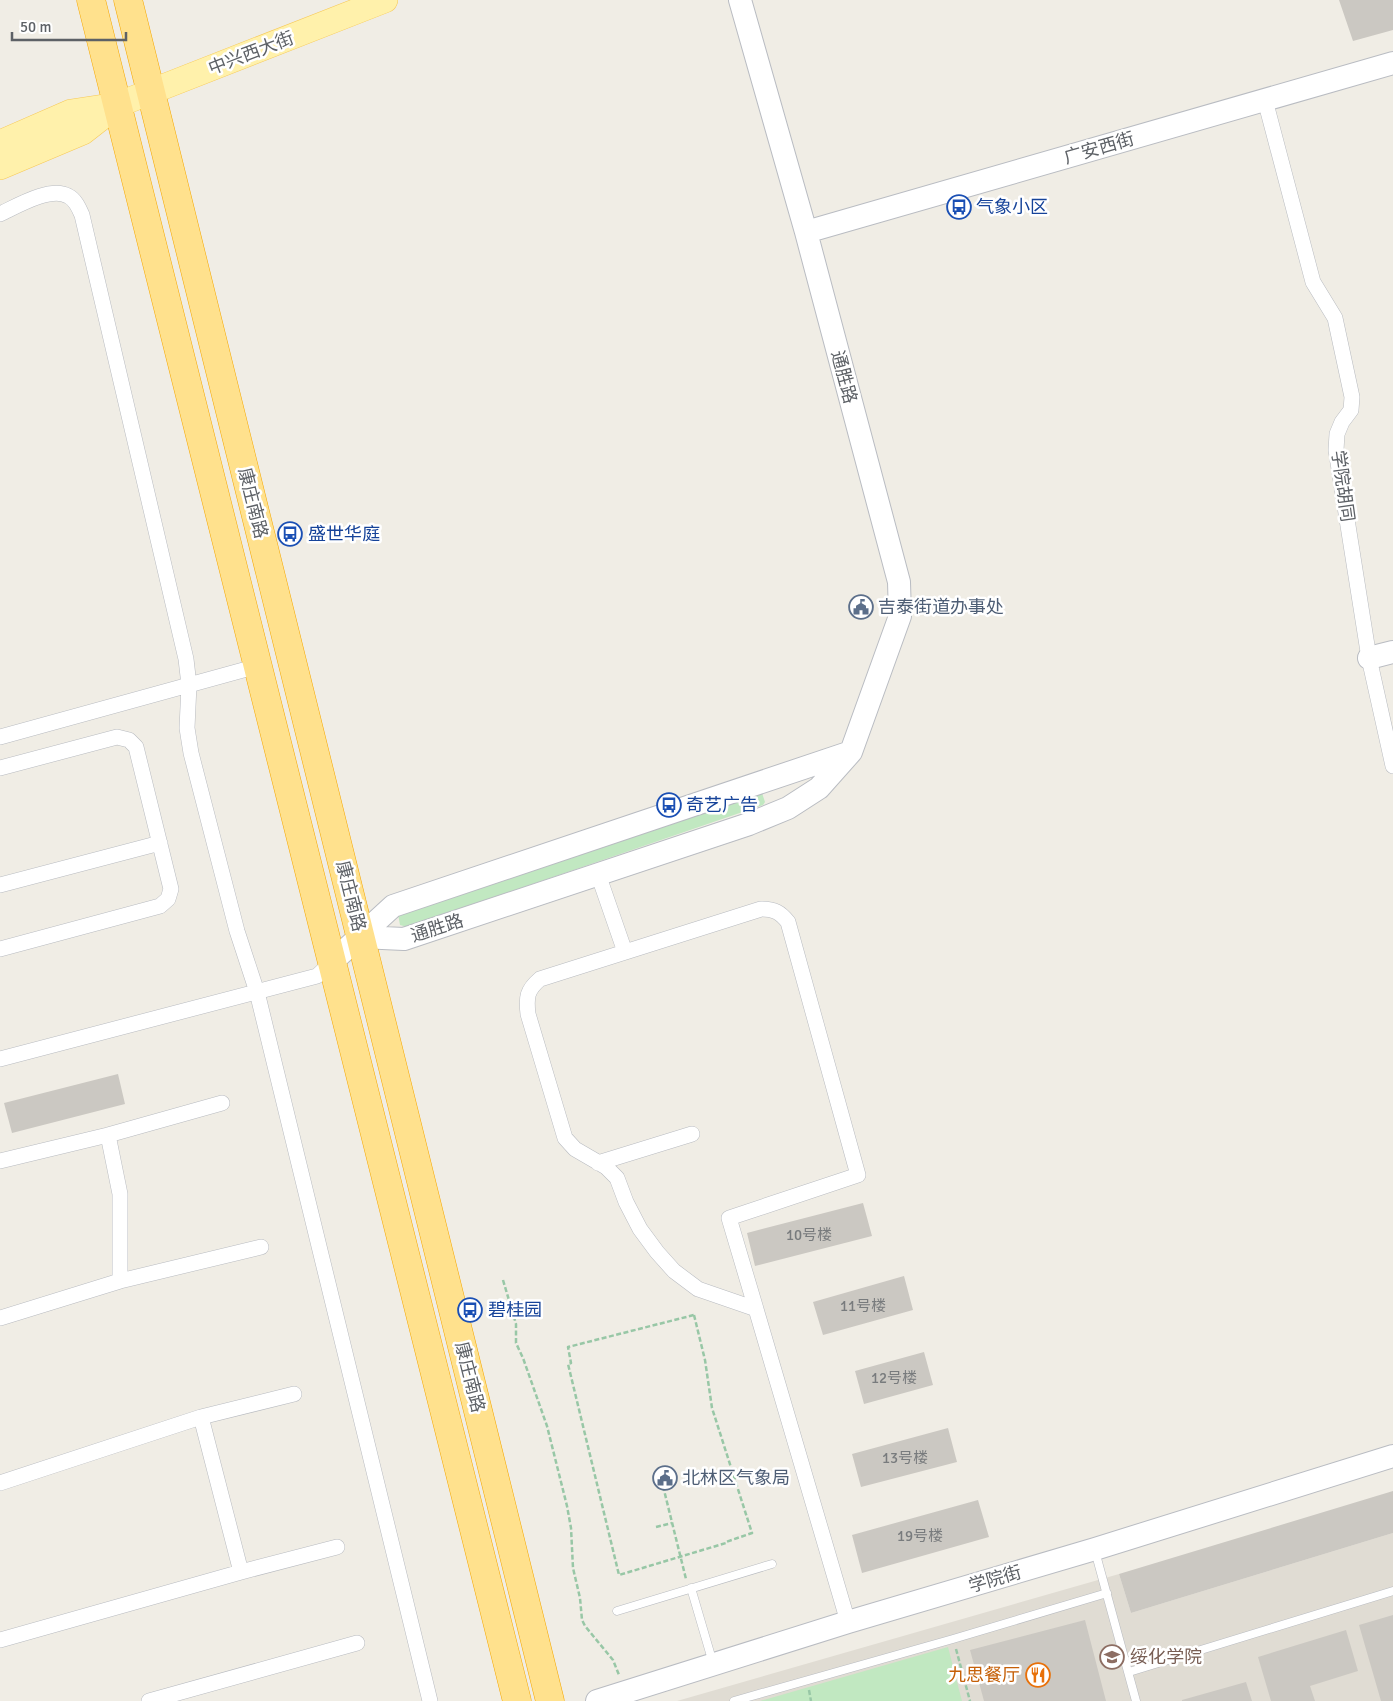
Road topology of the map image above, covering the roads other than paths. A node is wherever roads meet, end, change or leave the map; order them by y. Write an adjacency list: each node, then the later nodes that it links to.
1 (91, 0): 8 (highway, 康庄南路)
2 (128, 0): 6 (highway, 康庄南路)
3 (385, 0): 6 (main road, 中兴西大街)
4 (740, 0): 12 (street, 通胜路)
5 (1393, 64): 7 (street, 广安西街)
6 (151, 92): 8 (main road, 中兴西大街); 24 (highway, 康庄南路)
7 (1266, 100): 12 (street, 广安西街); 14 (street, 学院胡同)
8 (117, 105): 9 (main road, 中兴西大街); 10 (main road, 中兴西大街); 15 (highway, 康庄南路)
9 (0, 143)
10 (0, 167)
11 (0, 214): 16 (street)
12 (806, 232): 18 (street, 通胜路)
13 (1393, 652): 14 (street)
14 (1369, 658): 19 (street, 学院胡同)
15 (258, 666): 16 (street); 27 (highway, 康庄南路)
16 (189, 685): 17 (street); 28 (street)
17 (0, 737)
18 (851, 752): 22 (street, 通胜路); 24 (street, 通胜路)
19 (1393, 766)
20 (0, 768): 21 (street)
21 (160, 843): 23 (street); 25 (street)
22 (598, 874): 24 (street, 通胜路); 26 (street)
23 (0, 885)
24 (361, 937): 27 (street); 59 (highway, 康庄南路)
25 (0, 949)
26 (625, 952): 34 (street); 37 (street)
27 (332, 962): 28 (street); 58 (highway, 康庄南路)
28 (257, 992): 29 (street); 56 (street)
29 (0, 1059)
30 (222, 1103): 32 (street)
31 (692, 1134): 34 (street)
32 (108, 1135): 33 (street); 36 (street)
33 (0, 1161)
34 (598, 1163): 37 (street)
35 (261, 1247): 36 (street)
36 (120, 1281): 38 (street)
37 (756, 1309): 51 (street)
38 (0, 1318)
39 (294, 1394): 40 (street)
40 (201, 1417): 42 (street); 46 (street)
41 (1393, 1456): 44 (street, 学院街)
42 (0, 1483)
43 (338, 1547): 46 (street)
44 (1095, 1550): 49 (lane); 51 (street, 学院街)
45 (772, 1564): 47 (lane)
46 (241, 1572): 52 (street)
47 (690, 1589): 50 (lane); 54 (lane)
48 (1393, 1591): 55 (lane)
49 (1106, 1593): 55 (lane); 61 (lane)
50 (616, 1611)
51 (848, 1622): 54 (street, 学院街)
52 (0, 1640)
53 (357, 1643): 57 (street)
54 (713, 1664): 60 (street, 学院街)
55 (1129, 1672): 62 (lane)
56 (427, 1700)
57 (148, 1701)
58 (517, 1701)
59 (550, 1701)
60 (597, 1701)
61 (734, 1701)
62 (1136, 1701)

